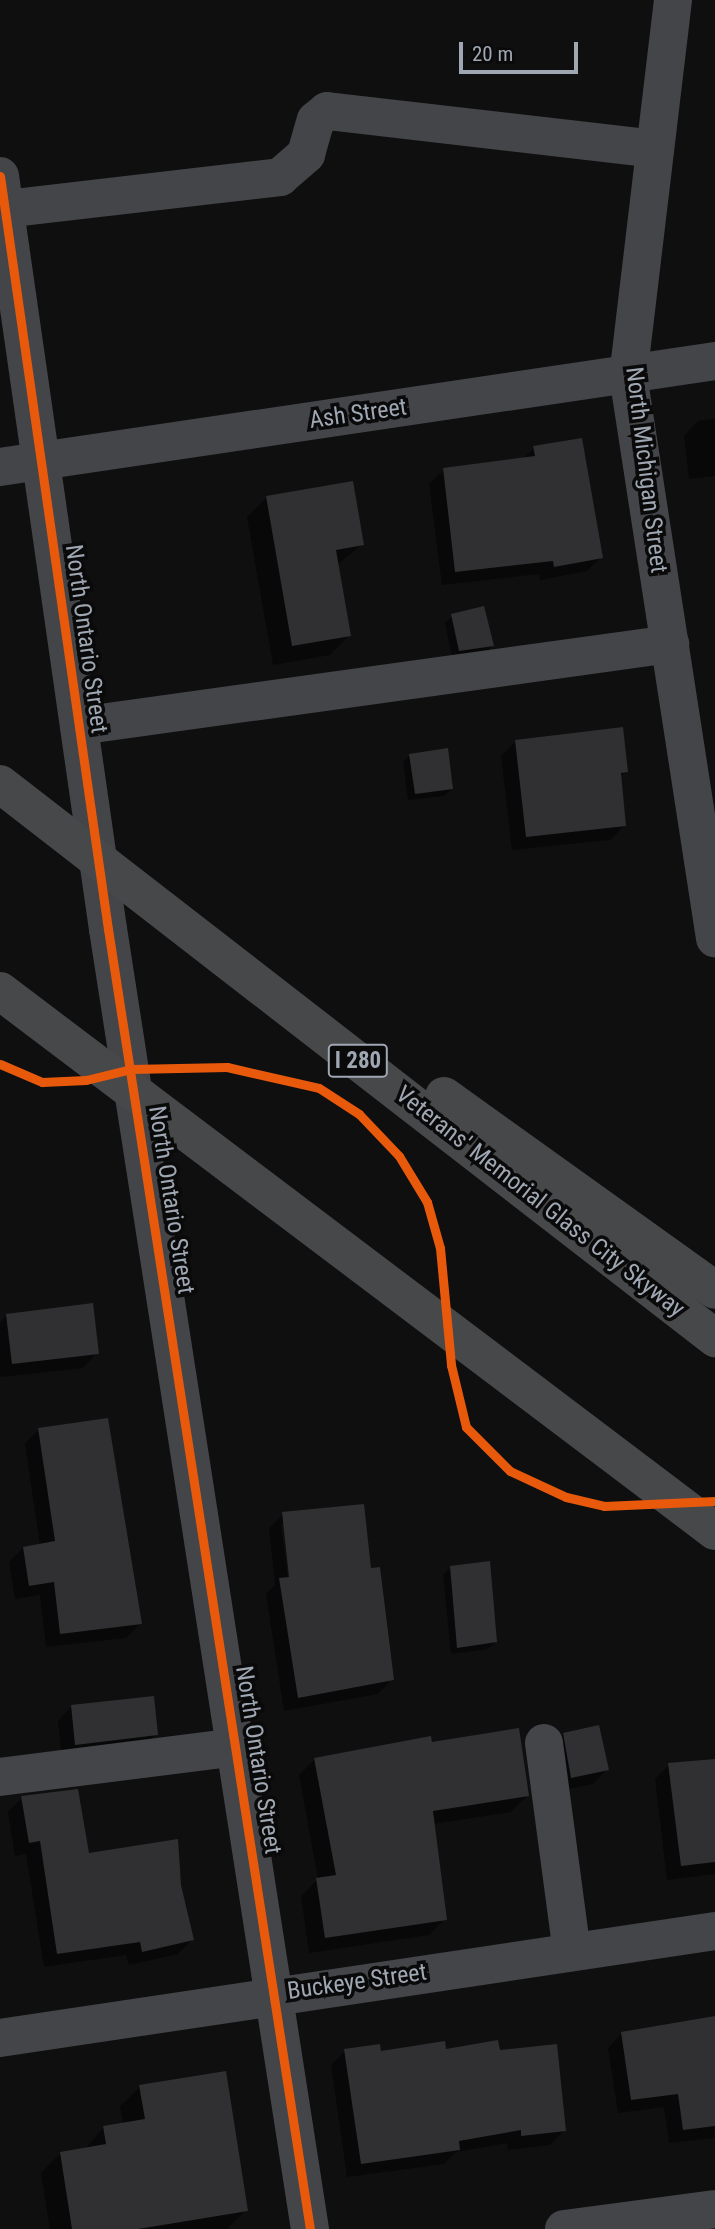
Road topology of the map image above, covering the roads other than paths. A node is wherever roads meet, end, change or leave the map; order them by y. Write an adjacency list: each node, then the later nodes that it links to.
1 (673, 0): 2 (street, North Michigan Street)
2 (655, 149): 3 (street); 5 (street, North Michigan Street)
3 (2, 192): 6 (street, North Ontario Street)
4 (715, 361): 5 (street, Ash Street)
5 (628, 375): 6 (street, Ash Street); 8 (street, North Michigan Street)
6 (41, 460): 7 (street, Ash Street); 9 (street, North Ontario Street)
7 (0, 467)
8 (670, 644): 9 (street); 12 (street, North Michigan Street)
9 (79, 726): 18 (street, North Ontario Street)
10 (0, 778): 14 (highway)
11 (0, 784): 15 (highway, Veterans' Memorial Glass City Skyway / I 280)
12 (715, 938)
13 (0, 991): 16 (highway)
14 (715, 1290)
15 (715, 1338)
16 (715, 1531)
17 (544, 1743): 21 (street)
18 (236, 1747): 19 (street); 22 (street, North Ontario Street)
19 (0, 1777)
20 (715, 1931): 21 (street, Buckeye Street)
21 (572, 1952): 22 (street, Buckeye Street)
22 (275, 1994): 23 (street, Buckeye Street); 26 (street, North Ontario Street)
23 (0, 2038)
24 (715, 2209): 25 (street)
25 (589, 2227)
26 (310, 2229)

